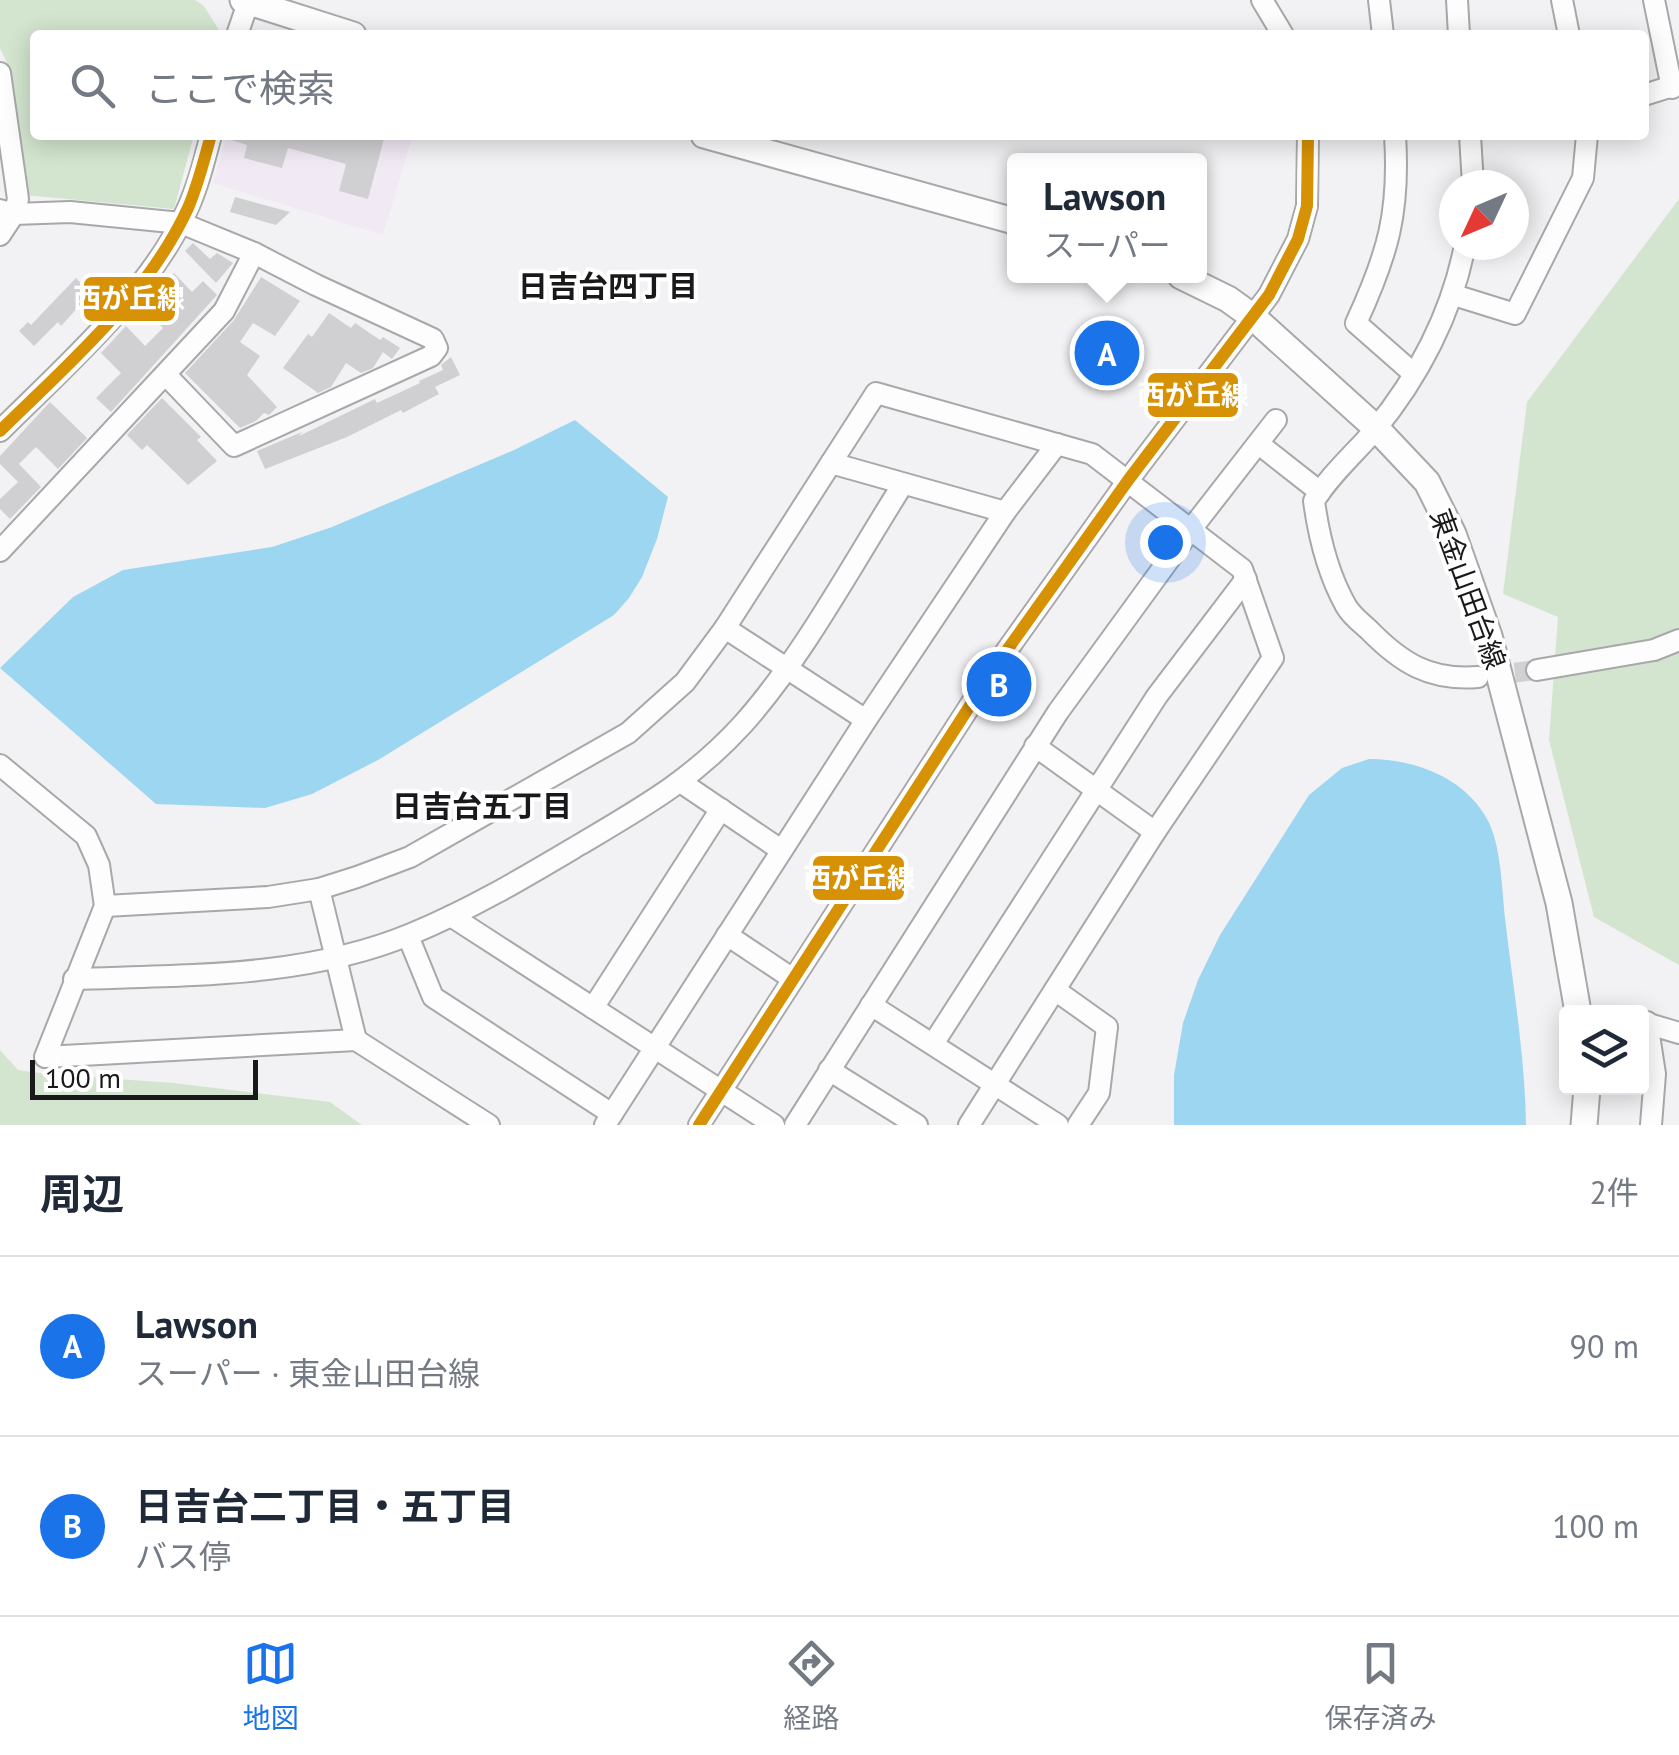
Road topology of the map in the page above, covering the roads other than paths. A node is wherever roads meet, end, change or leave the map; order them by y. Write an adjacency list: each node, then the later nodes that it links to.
1 (1262, 0): 9 (street)
2 (1379, 0): 10 (street)
3 (1457, 0): 11 (street)
4 (1562, 0): 12 (street)
5 (1654, 0): 14 (street)
6 (246, 1): 7 (street); 8 (main road)
7 (238, 30)
8 (337, 30)
9 (1280, 30)
10 (1382, 30)
11 (1459, 30)
12 (1568, 30)
13 (0, 74): 23 (street)
14 (1675, 86): 15 (street)
15 (1649, 94)
16 (210, 140): 25 (street)
17 (722, 140): 24 (main road)
18 (1308, 140): 31 (street)
19 (1394, 140): 32 (street)
20 (1470, 140): 22 (street)
21 (1587, 140): 30 (street)
22 (1472, 170)
23 (7, 212): 25 (street); 26 (street)
24 (1007, 219)
25 (181, 223): 27 (street); 36 (street)
26 (0, 235)
27 (254, 252): 33 (street); 33 (street)
28 (1462, 260): 30 (street)
29 (1195, 283): 31 (main road, 東金山田台線)
30 (1454, 295): 32 (street)
31 (1253, 318): 35 (main road, 東金山田台線); 40 (street)
32 (1414, 374): 35 (street)
33 (166, 375): 45 (street)
34 (1276, 420): 38 (street)
35 (1376, 428): 42 (street); 70 (main road, 東金山田台線)
36 (0, 431)
37 (1058, 444): 39 (street); 40 (street); 43 (street)
38 (1259, 444): 42 (street); 44 (street)
39 (831, 463): 41 (street); 47 (street)
40 (1129, 480): 44 (street); 67 (street)
41 (903, 484): 43 (street); 49 (street)
42 (1320, 492): 51 (street)
43 (1004, 512): 52 (street)
44 (1192, 528): 46 (street); 53 (street)
45 (0, 550)
46 (1246, 579): 56 (street); 58 (street)
47 (725, 628): 49 (street); 60 (street)
48 (1679, 640): 50 (street)
49 (786, 667): 52 (street); 55 (street)
50 (1537, 670)
51 (1478, 677)
52 (866, 720): 59 (street)
53 (1036, 746): 56 (street); 69 (street)
54 (0, 765): 61 (street)
55 (682, 783): 57 (street); 62 (street)
56 (1095, 791): 58 (street); 75 (street)
57 (721, 809): 59 (street); 71 (street)
58 (1154, 832): 68 (street)
59 (781, 850): 63 (street)
60 (319, 889): 61 (street); 65 (street)
61 (105, 906): 66 (street)
62 (451, 916): 64 (street); 71 (street)
63 (727, 934): 67 (street); 77 (street)
64 (408, 936): 65 (street); 82 (street)
65 (336, 958): 66 (street); 74 (street)
66 (74, 979): 74 (street)
67 (793, 979): 80 (street)
68 (1055, 990): 79 (street); 90 (street)
69 (871, 1004): 75 (street); 78 (street)
70 (1577, 1005)
71 (593, 1008): 77 (street)
72 (1649, 1024): 73 (street)
73 (1679, 1033)
74 (356, 1040): 83 (street)
75 (933, 1044): 79 (street)
76 (1649, 1046): 92 (street)
77 (655, 1048): 80 (street); 82 (street)
78 (830, 1070): 86 (street); 87 (street)
79 (995, 1084): 88 (street); 89 (street)
80 (721, 1091): 84 (street); 85 (street)
81 (1586, 1095): 91 (main road)
82 (608, 1119)
83 (489, 1125)
84 (699, 1125)
85 (774, 1125)
86 (794, 1125)
87 (917, 1125)
88 (968, 1125)
89 (1058, 1125)
90 (1078, 1125)
91 (1584, 1125)
92 (1651, 1125)

